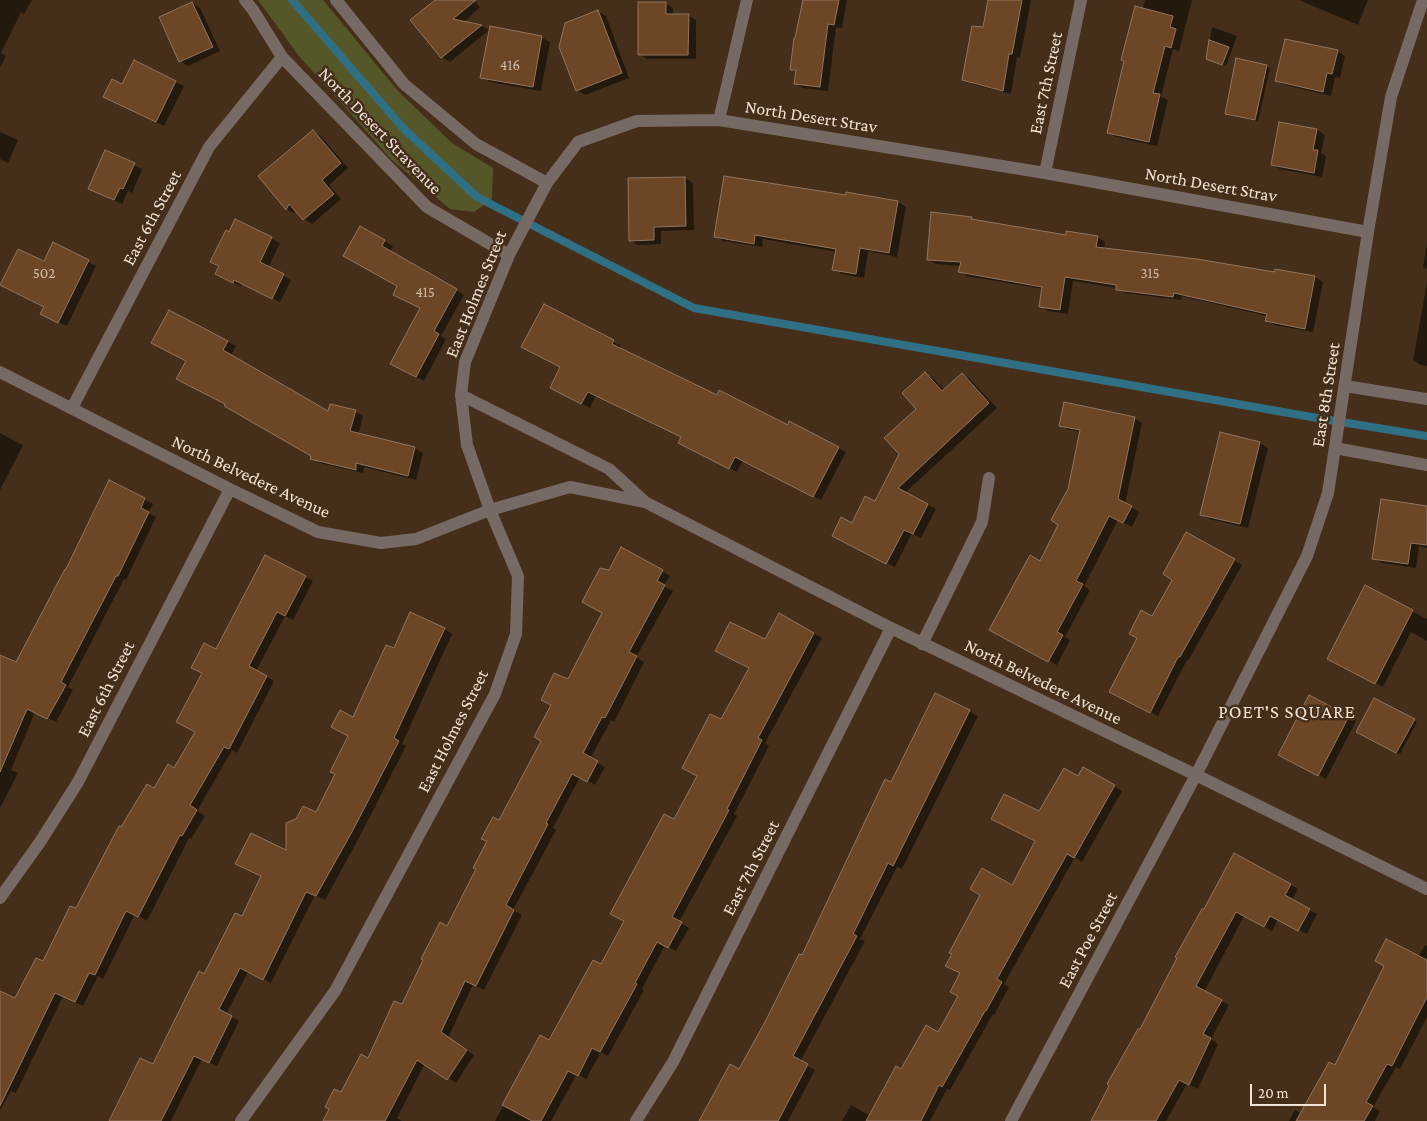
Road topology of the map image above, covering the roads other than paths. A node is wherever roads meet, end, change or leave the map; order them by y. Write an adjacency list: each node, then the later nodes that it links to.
1 (245, 0): 6 (street)
2 (336, 0): 9 (street)
3 (747, 0): 7 (street)
4 (1081, 0): 8 (street, East 7th Street)
5 (1423, 0): 10 (street, East 8th Street)
6 (282, 57): 11 (street, North Desert Stravenue); 16 (street, East 6th Street)
7 (719, 120): 8 (street, North Desert Strav); 9 (street, North Desert Strav)
8 (1045, 173): 10 (street, North Desert Strav)
9 (547, 183): 11 (street, East Holmes Street)
10 (1368, 232): 13 (street, East 8th Street)
11 (509, 255): 14 (street, East Holmes Street)
12 (0, 372): 16 (street, North Belvedere Avenue)
13 (1345, 386): 15 (street); 17 (street, East 8th Street)
14 (461, 395): 21 (street, North Belvedere Avenue); 22 (street, East Holmes Street)
15 (1427, 399)
16 (72, 408): 20 (street, North Belvedere Avenue)
17 (1335, 448): 18 (street); 25 (street, East 8th Street)
18 (1427, 465)
19 (989, 478): 24 (street)
20 (230, 489): 22 (street, North Belvedere Avenue); 27 (street, East 6th Street)
21 (645, 502): 22 (street, North Belvedere Avenue); 23 (street, North Belvedere Avenue)
22 (490, 510): 28 (street, East Holmes Street)
23 (890, 628): 24 (street, North Belvedere Avenue); 29 (street, East 7th Street)
24 (922, 644): 25 (street, North Belvedere Avenue)
25 (1196, 775): 26 (street, North Belvedere Avenue); 30 (street, East Poe Street)
26 (1427, 890)
27 (0, 898)
28 (241, 1121)
29 (636, 1121)
30 (1011, 1121)

